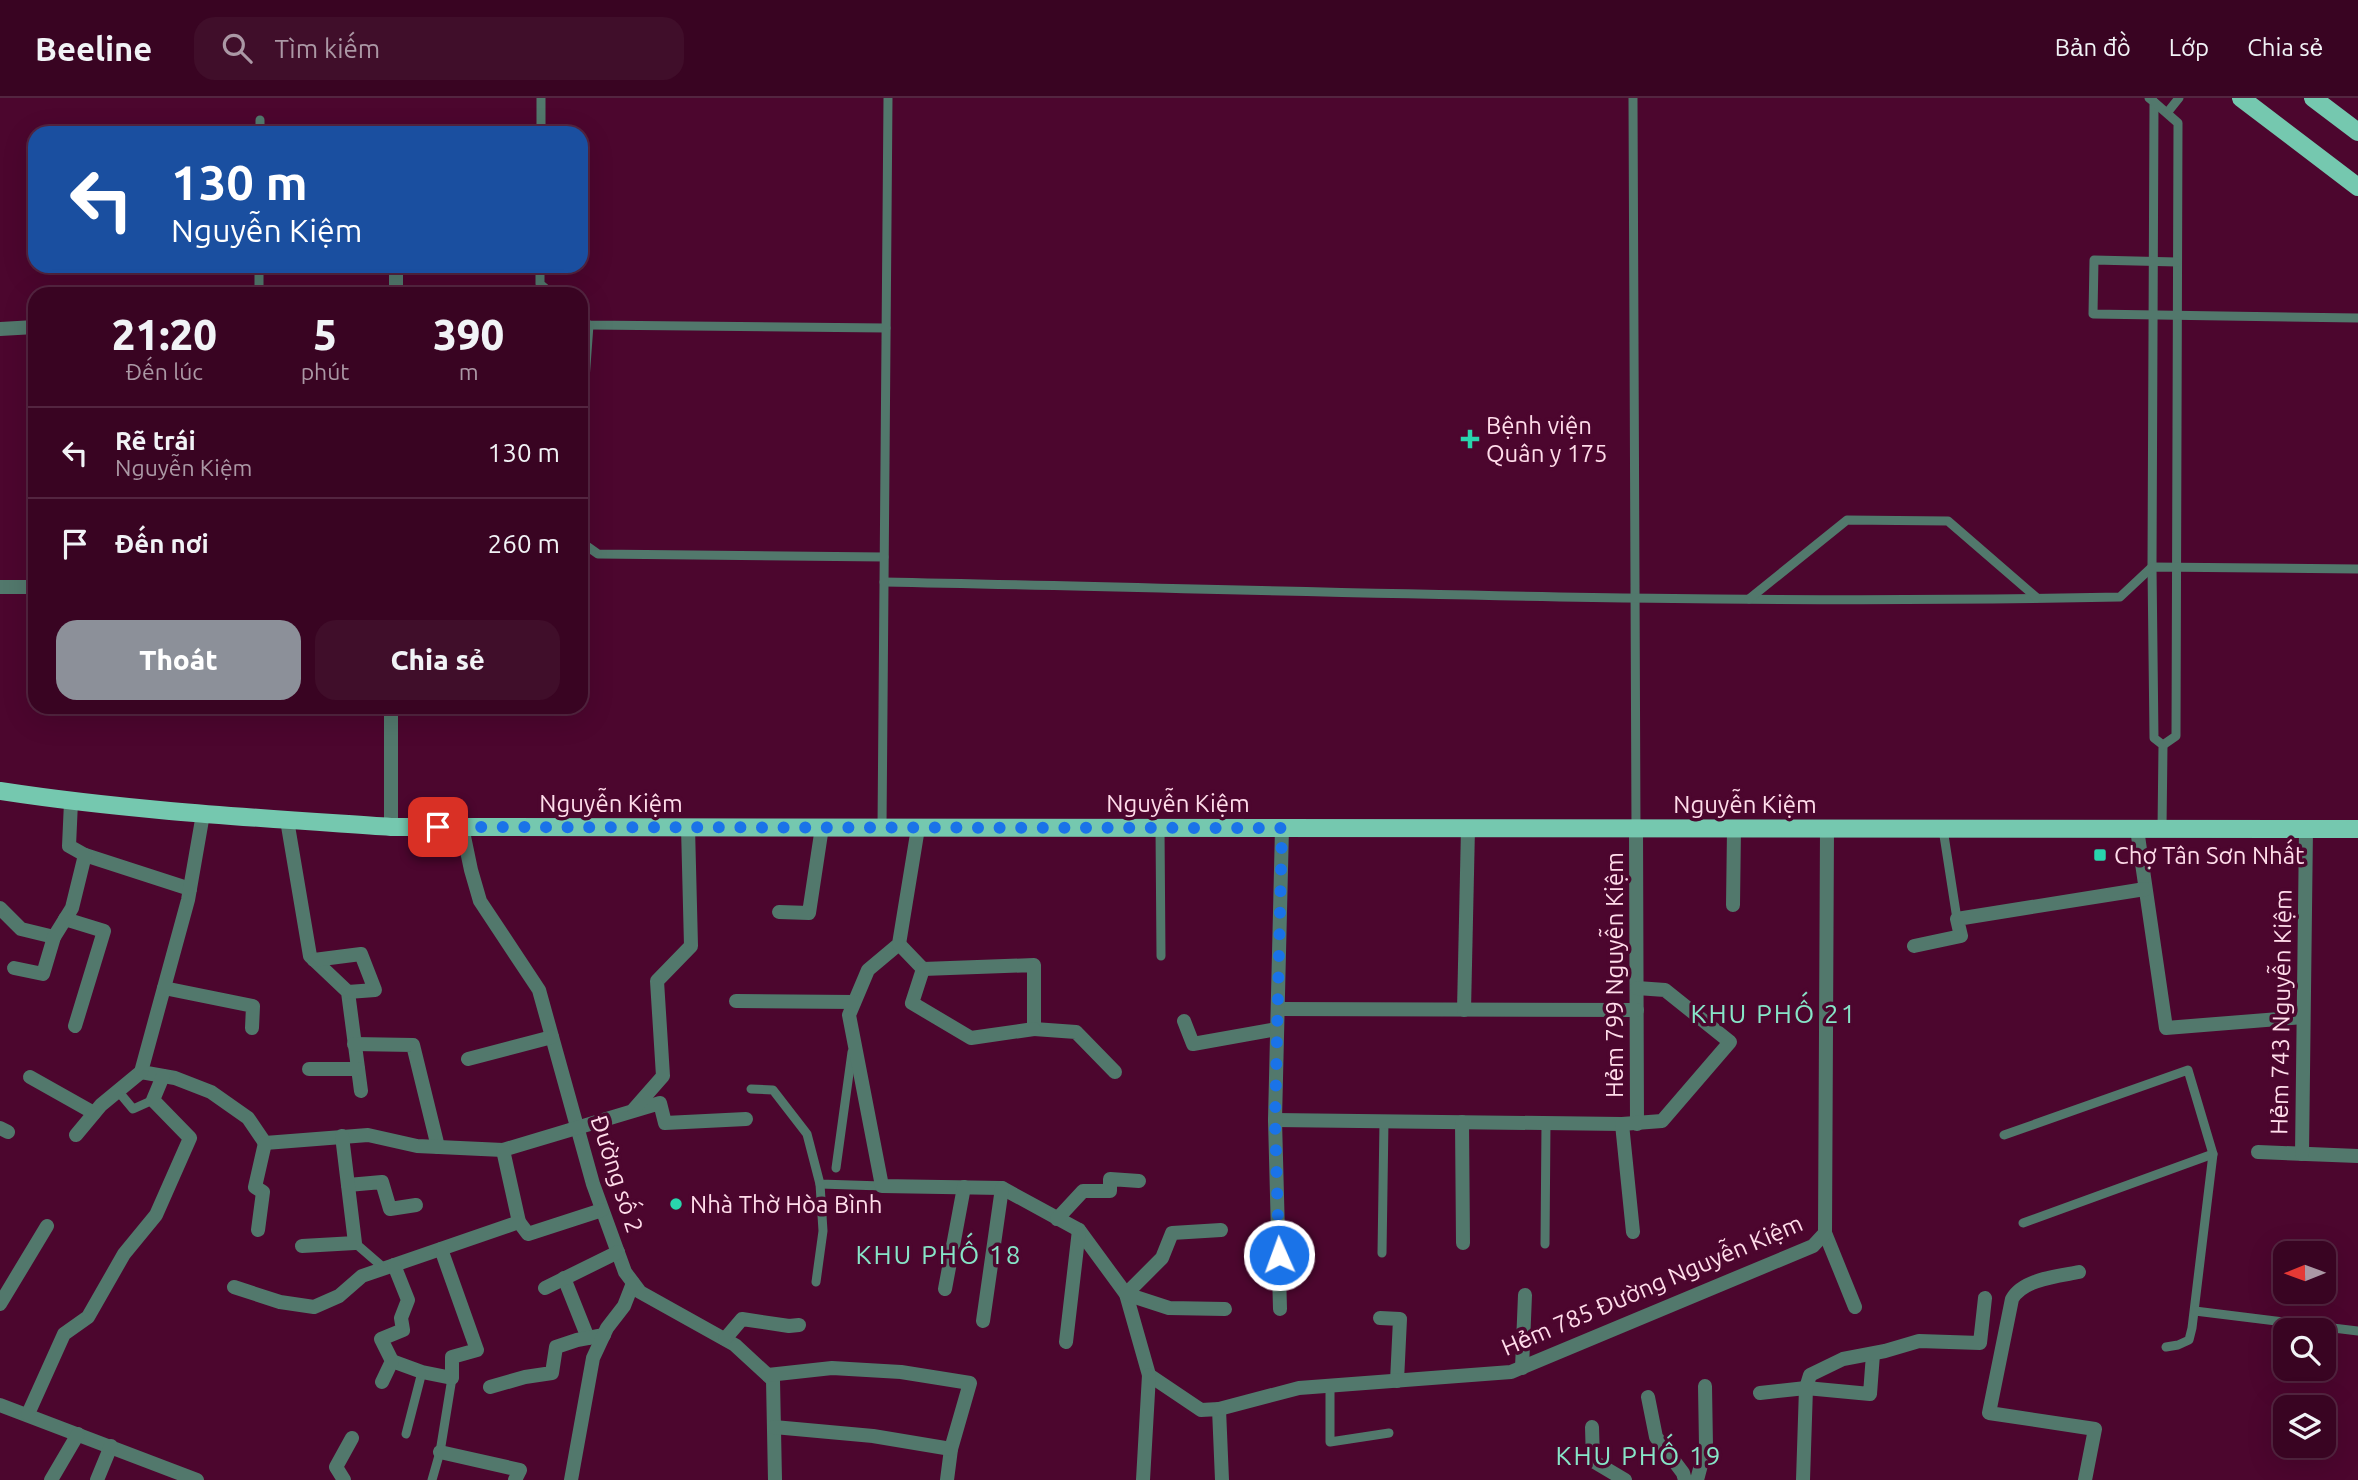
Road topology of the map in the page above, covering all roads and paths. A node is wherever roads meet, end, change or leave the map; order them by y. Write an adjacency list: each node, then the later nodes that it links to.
1 (541, 98): 11 (lane)
2 (888, 98): 21 (lane)
3 (1633, 98): 32 (lane)
4 (2179, 98): 8 (lane)
5 (2241, 98): 13 (main road)
6 (2313, 98): 12 (main road)
7 (2152, 100): 8 (lane); 14 (lane)
8 (2166, 113): 15 (lane)
9 (260, 120): 10 (lane)
10 (260, 126)
11 (541, 126)
12 (2358, 132)
13 (2358, 187)
14 (2154, 261): 15 (lane); 16 (lane); 16 (lane)
15 (2177, 262): 17 (lane)
16 (2154, 315): 17 (lane); 26 (lane)
17 (2178, 315): 18 (lane); 27 (lane)
18 (2358, 318)
19 (589, 326): 21 (lane); 23 (lane)
20 (28, 327): 22 (street)
21 (886, 328): 25 (lane)
22 (0, 329)
23 (588, 340)
24 (588, 547): 25 (lane)
25 (884, 556): 29 (lane)
26 (2152, 567): 27 (lane); 33 (lane); 36 (lane)
27 (2177, 569): 28 (lane); 36 (lane)
28 (2358, 569)
29 (884, 582): 32 (lane); 45 (lane)
30 (0, 587): 31 (street)
31 (28, 587)
32 (1635, 597): 34 (lane); 50 (lane)
33 (2037, 598): 34 (lane); 34 (lane)
34 (1748, 599)
35 (391, 714): 41 (street)
36 (2163, 745): 55 (lane)
37 (0, 791): 38 (main road, Nguyễn Kiệm)
38 (71, 802): 39 (main road, Nguyễn Kiệm); 58 (street)
39 (203, 814): 40 (main road, Nguyễn Kiệm); 59 (street)
40 (287, 820): 41 (main road, Nguyễn Kiệm); 70 (street)
41 (391, 827): 42 (main road, Nguyễn Kiệm)
42 (462, 827): 43 (main road, Nguyễn Kiệm); 87 (street, Đường số 2)
43 (688, 827): 44 (main road, Nguyễn Kiệm); 101 (street)
44 (822, 827): 45 (main road, Nguyễn Kiệm); 63 (street)
45 (883, 828): 46 (main road, Nguyễn Kiệm)
46 (919, 828): 47 (main road, Nguyễn Kiệm); 67 (street)
47 (1160, 828): 48 (main road, Nguyễn Kiệm); 69 (lane)
48 (1282, 828): 49 (main road, Nguyễn Kiệm); 78 (street)
49 (1468, 828): 50 (main road, Nguyễn Kiệm); 79 (street)
50 (1636, 829): 51 (main road, Nguyễn Kiệm); 74 (street, Hẻm 799 Nguyễn Kiệm)
51 (1734, 829): 52 (main road, Nguyễn Kiệm); 61 (street)
52 (1828, 829): 53 (main road, Nguyễn Kiệm); 137 (street, Hẻm 785 Đường Nguyễn Kiệm)
53 (1943, 829): 54 (main road, Nguyễn Kiệm); 65 (lane)
54 (2137, 829): 55 (main road, Nguyễn Kiệm); 60 (street)
55 (2162, 829): 56 (main road, Nguyễn Kiệm)
56 (2306, 829): 57 (main road, Nguyễn Kiệm); 81 (street, Hẻm 743 Nguyễn Kiệm)
57 (2358, 829)
58 (85, 855): 59 (street); 64 (street)
59 (190, 889): 73 (street)
60 (2145, 889): 65 (street); 81 (street)
61 (1733, 905)
62 (0, 908): 66 (street)
63 (779, 912)
64 (65, 919): 66 (street); 83 (street)
65 (1957, 919): 68 (street)
66 (54, 937): 71 (street)
67 (899, 944): 72 (street); 77 (street)
68 (1914, 946)
69 (1161, 956)
70 (314, 960): 75 (street); 75 (street)
71 (14, 968)
72 (923, 969): 86 (street); 86 (street)
73 (164, 988): 84 (street); 93 (street)
74 (1637, 988): 80 (street, Hẻm 799 Nguyễn Kiệm); 108 (street)
75 (348, 992): 89 (street)
76 (736, 1001): 77 (street)
77 (854, 1002): 88 (street)
78 (1278, 1009): 79 (street); 85 (street)
79 (1464, 1010): 80 (street)
80 (1637, 1010): 108 (street, Hẻm 799 Nguyễn Kiệm)
81 (2303, 1017): 118 (street, Hẻm 743 Nguyễn Kiệm)
82 (1184, 1021): 85 (street)
83 (75, 1026)
84 (252, 1028)
85 (1277, 1029): 104 (street)
86 (1034, 1030): 94 (street)
87 (552, 1037): 90 (street); 109 (street, Đường số 2)
88 (853, 1043): 120 (lane); 124 (street)
89 (354, 1044): 92 (street); 114 (street)
90 (468, 1059)
91 (309, 1069): 92 (street)
92 (358, 1069): 99 (street)
93 (141, 1072): 95 (street); 98 (street)
94 (1115, 1072)
95 (163, 1076): 100 (street); 113 (street)
96 (30, 1077): 102 (street)
97 (751, 1089): 122 (lane)
98 (118, 1091): 100 (lane); 102 (street)
99 (361, 1091)
100 (153, 1100): 187 (street)
101 (634, 1110): 103 (street); 109 (street)
102 (94, 1113): 110 (street)
103 (746, 1119)
104 (1275, 1120): 105 (street); 159 (street)
105 (1384, 1121): 106 (street); 144 (lane)
106 (1462, 1122): 107 (street); 139 (street)
107 (1546, 1123): 108 (street); 140 (lane)
108 (1630, 1124): 136 (street, Hẻm 799 Nguyễn Kiệm)
109 (578, 1129): 115 (street); 128 (street, Đường số 2)
110 (76, 1135)
111 (2004, 1135): 117 (lane)
112 (342, 1136): 113 (street); 114 (street); 123 (street)
113 (265, 1143): 133 (street)
114 (438, 1147): 115 (street)
115 (503, 1150): 130 (street)
116 (2258, 1152): 118 (street, Hẻm 743 Nguyễn Kiệm)
117 (2213, 1154): 131 (lane); 160 (lane)
118 (2302, 1154): 119 (street, Hẻm 743 Nguyễn Kiệm)
119 (2358, 1156)
120 (836, 1168)
121 (1139, 1181): 129 (street)
122 (820, 1184): 124 (lane); 148 (lane)
123 (348, 1185): 127 (street); 138 (street)
124 (882, 1186): 125 (street)
125 (964, 1187): 126 (street); 152 (street)
126 (1002, 1188): 129 (street); 162 (street)
127 (416, 1205)
128 (603, 1210): 130 (street); 143 (street, Đường số 2)
129 (1057, 1219): 134 (street)
130 (519, 1223): 142 (street)
131 (2023, 1223)
132 (47, 1226): 156 (street)
133 (258, 1230)
134 (1079, 1230): 153 (street); 168 (street)
135 (1221, 1230): 153 (street)
136 (1633, 1232)
137 (1825, 1233): 157 (street); 172 (street, Hẻm 785 Đường Nguyễn Kiệm)
138 (355, 1243): 141 (street); 145 (lane)
139 (1463, 1243)
140 (1545, 1244)
141 (303, 1246)
142 (440, 1249): 145 (street); 176 (street)
143 (618, 1252): 147 (street); 149 (street, Đường số 2)
144 (1382, 1253)
145 (389, 1267): 150 (street); 171 (street)
146 (2080, 1272): 212 (street)
147 (564, 1278): 151 (street); 166 (street)
148 (816, 1282)
149 (633, 1283): 165 (street); 167 (street, Đường số 2)
150 (234, 1287)
151 (545, 1288)
152 (945, 1289)
153 (1126, 1294): 158 (street); 175 (street)
154 (1525, 1295): 172 (street)
155 (1985, 1298): 170 (street)
156 (0, 1304)
157 (1855, 1307)
158 (1225, 1309)
159 (1280, 1309)
160 (2195, 1311): 164 (lane); 169 (lane)
161 (1380, 1318): 177 (street)
162 (983, 1321)
163 (799, 1325): 167 (street)
164 (2358, 1331)
165 (604, 1335): 166 (street); 203 (street)
166 (588, 1338): 181 (street)
167 (724, 1339): 174 (street, Đường số 2)
168 (1066, 1342)
169 (2166, 1347)
170 (1873, 1354): 182 (street); 182 (street)
171 (392, 1362): 173 (street); 178 (street)
172 (1522, 1368): 177 (street, Hẻm 785 Đường Nguyễn Kiệm)
173 (422, 1372): 176 (street); 192 (lane)
174 (768, 1375): 188 (street); 195 (street)
175 (1149, 1375): 186 (street); 206 (street)
176 (452, 1378): 196 (lane)
177 (1397, 1381): 179 (street, Hẻm 785 Đường Nguyễn Kiệm)
178 (382, 1382)
179 (1330, 1386): 186 (street, Hẻm 785 Đường Nguyễn Kiệm); 190 (lane)
180 (1704, 1386): 210 (street)
181 (490, 1387)
182 (1806, 1388): 183 (street); 211 (street)
183 (1760, 1393)
184 (1648, 1397): 209 (street)
185 (0, 1405): 187 (street)
186 (1219, 1409): 207 (street)
187 (28, 1414): 191 (street)
188 (774, 1427): 195 (street); 204 (street)
189 (1592, 1427): 208 (street)
190 (1389, 1433)
191 (78, 1434): 194 (street); 197 (street)
192 (406, 1434)
193 (352, 1438): 200 (street)
194 (111, 1446): 198 (street); 199 (street)
195 (951, 1449): 205 (street)
196 (440, 1452): 201 (lane); 202 (street)
197 (51, 1480)
198 (97, 1480)
199 (197, 1480)
200 (344, 1480)
201 (432, 1480)
202 (515, 1480)
203 (571, 1480)
204 (775, 1480)
205 (947, 1480)
206 (1143, 1480)
207 (1222, 1480)
208 (1625, 1480)
209 (1685, 1480)
210 (1697, 1480)
211 (1803, 1480)
212 (2085, 1480)

